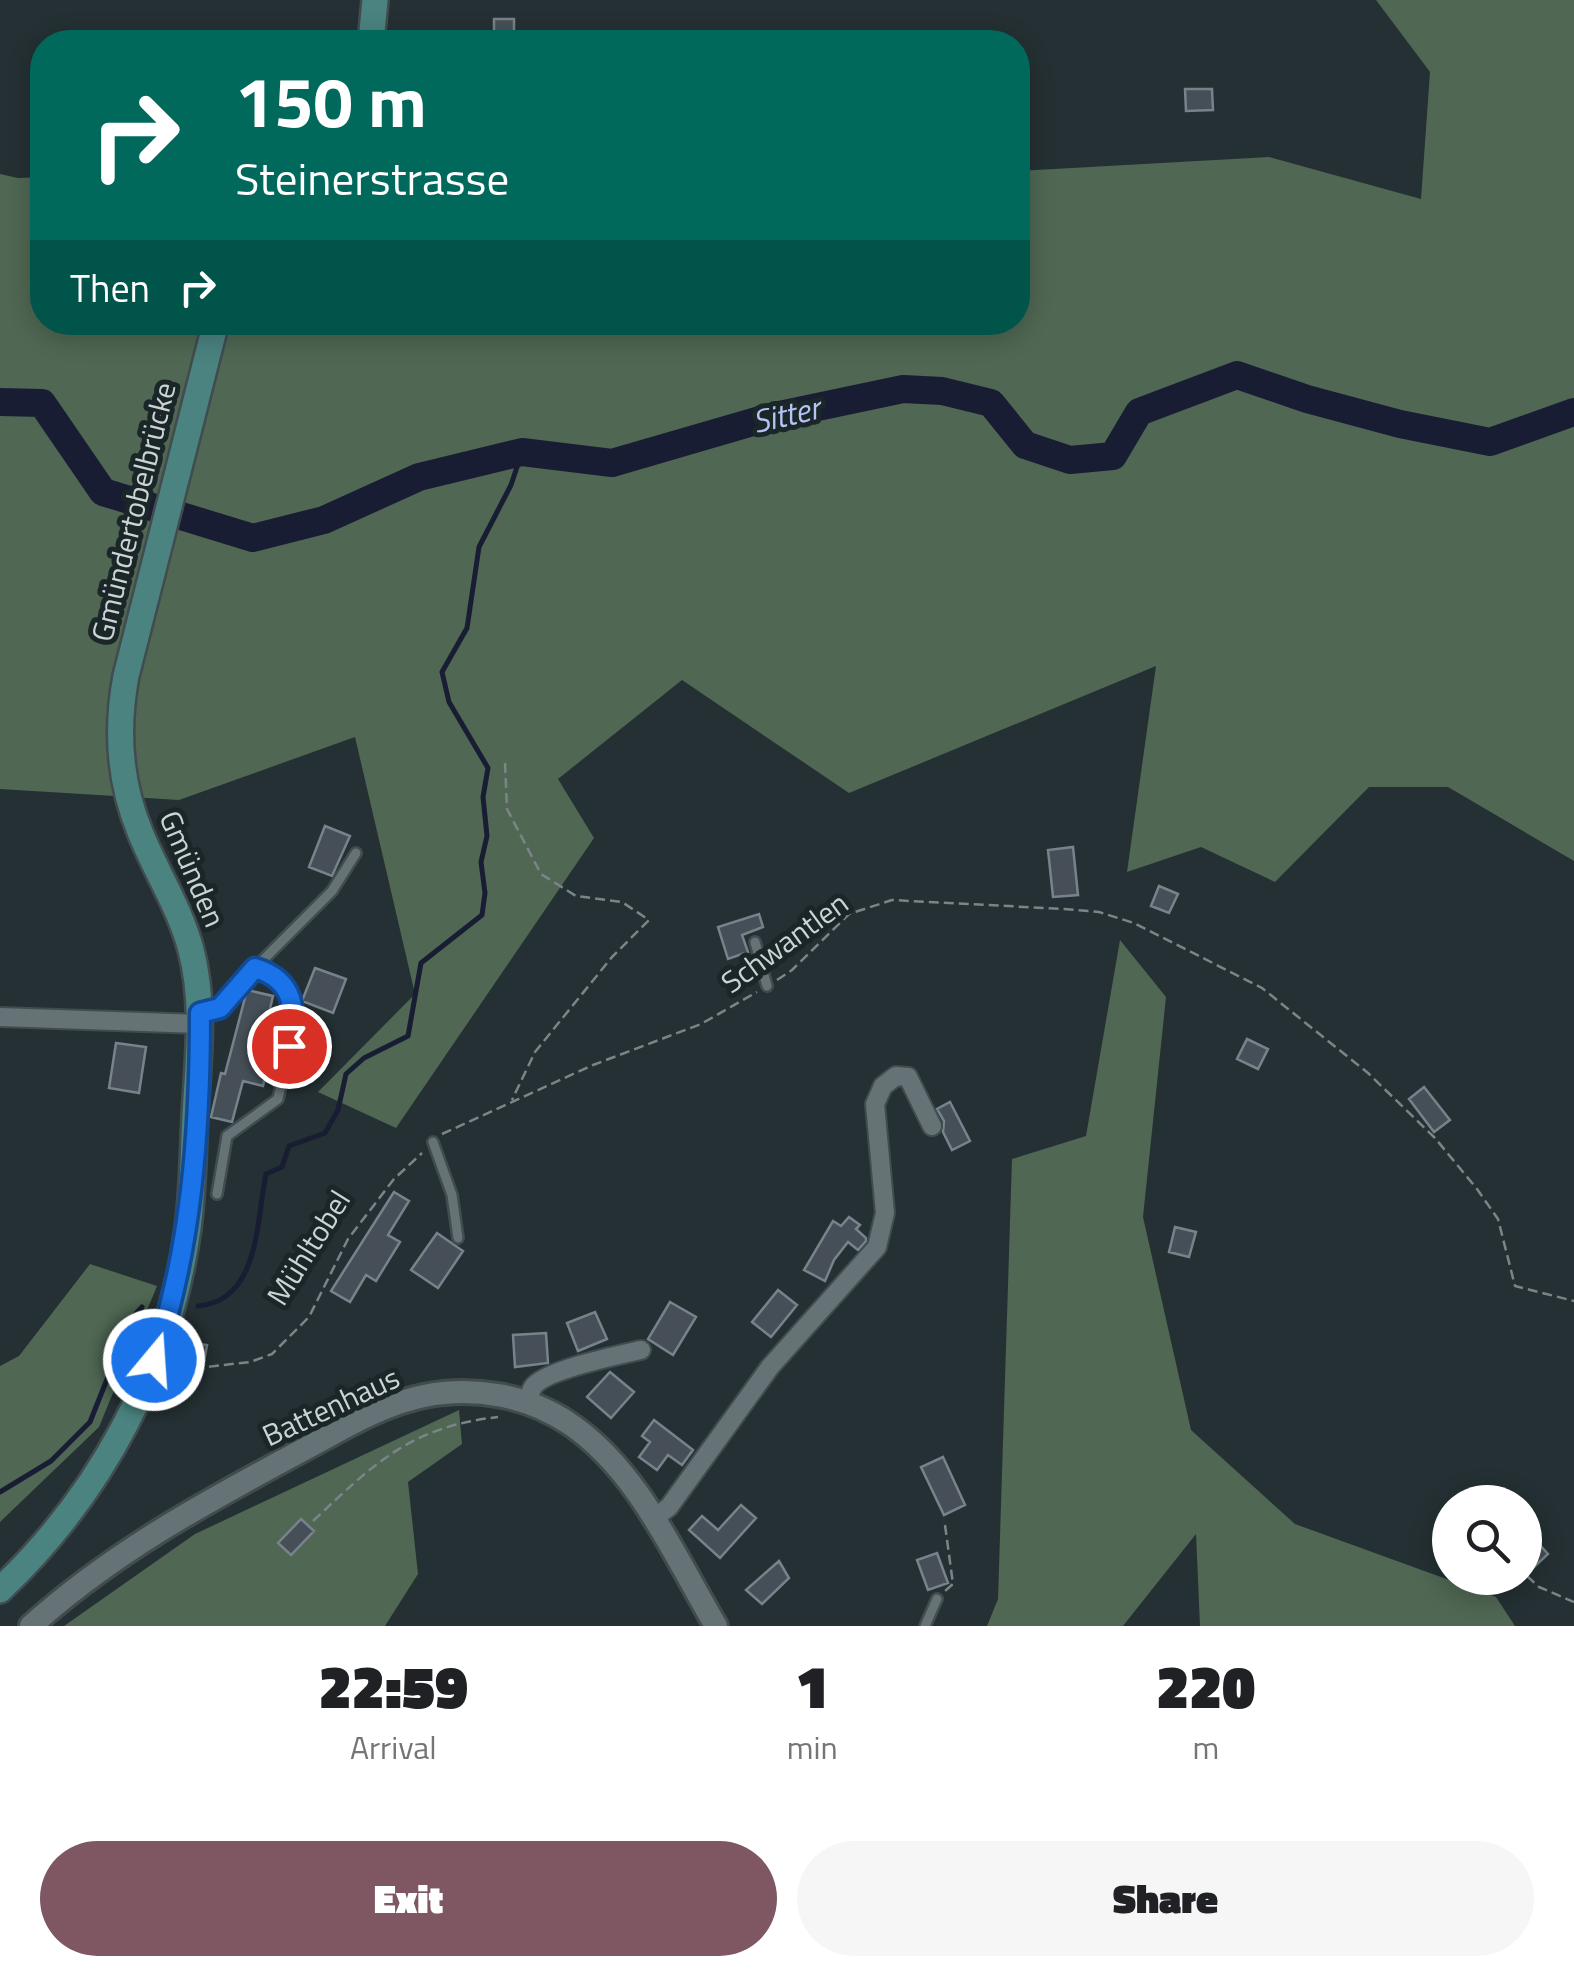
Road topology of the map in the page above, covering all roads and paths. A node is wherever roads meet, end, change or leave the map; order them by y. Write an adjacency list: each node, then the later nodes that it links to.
1 (374, 0): 2 (main road)
2 (372, 30)
3 (213, 335): 4 (main road, Gmündertobelbrücke)
4 (120, 718): 11 (main road, Gmünden)
5 (505, 763): 12 (path)
6 (356, 852): 8 (lane)
7 (755, 942): 9 (lane)
8 (255, 968): 11 (lane); 15 (lane)
9 (768, 986): 12 (path, Schwantlen); 17 (path, Schwantlen)
10 (0, 1017): 11 (street)
11 (200, 1019): 19 (main road)
12 (511, 1101): 14 (path, Mühltobel)
13 (932, 1126): 21 (street)
14 (433, 1142): 16 (lane); 19 (path, Mühltobel)
15 (217, 1194)
16 (458, 1238)
17 (1574, 1301)
18 (640, 1350): 20 (street)
19 (144, 1388): 25 (main road)
20 (536, 1406): 21 (street, Battenhaus); 22 (path); 28 (street, Battenhaus)
21 (653, 1519): 29 (street, Battenhaus)
22 (313, 1522)
23 (945, 1525): 26 (path)
24 (1542, 1589): 27 (path)
25 (0, 1590)
26 (937, 1599): 30 (lane)
27 (1574, 1602)
28 (31, 1626)
29 (716, 1626)
30 (926, 1626)

